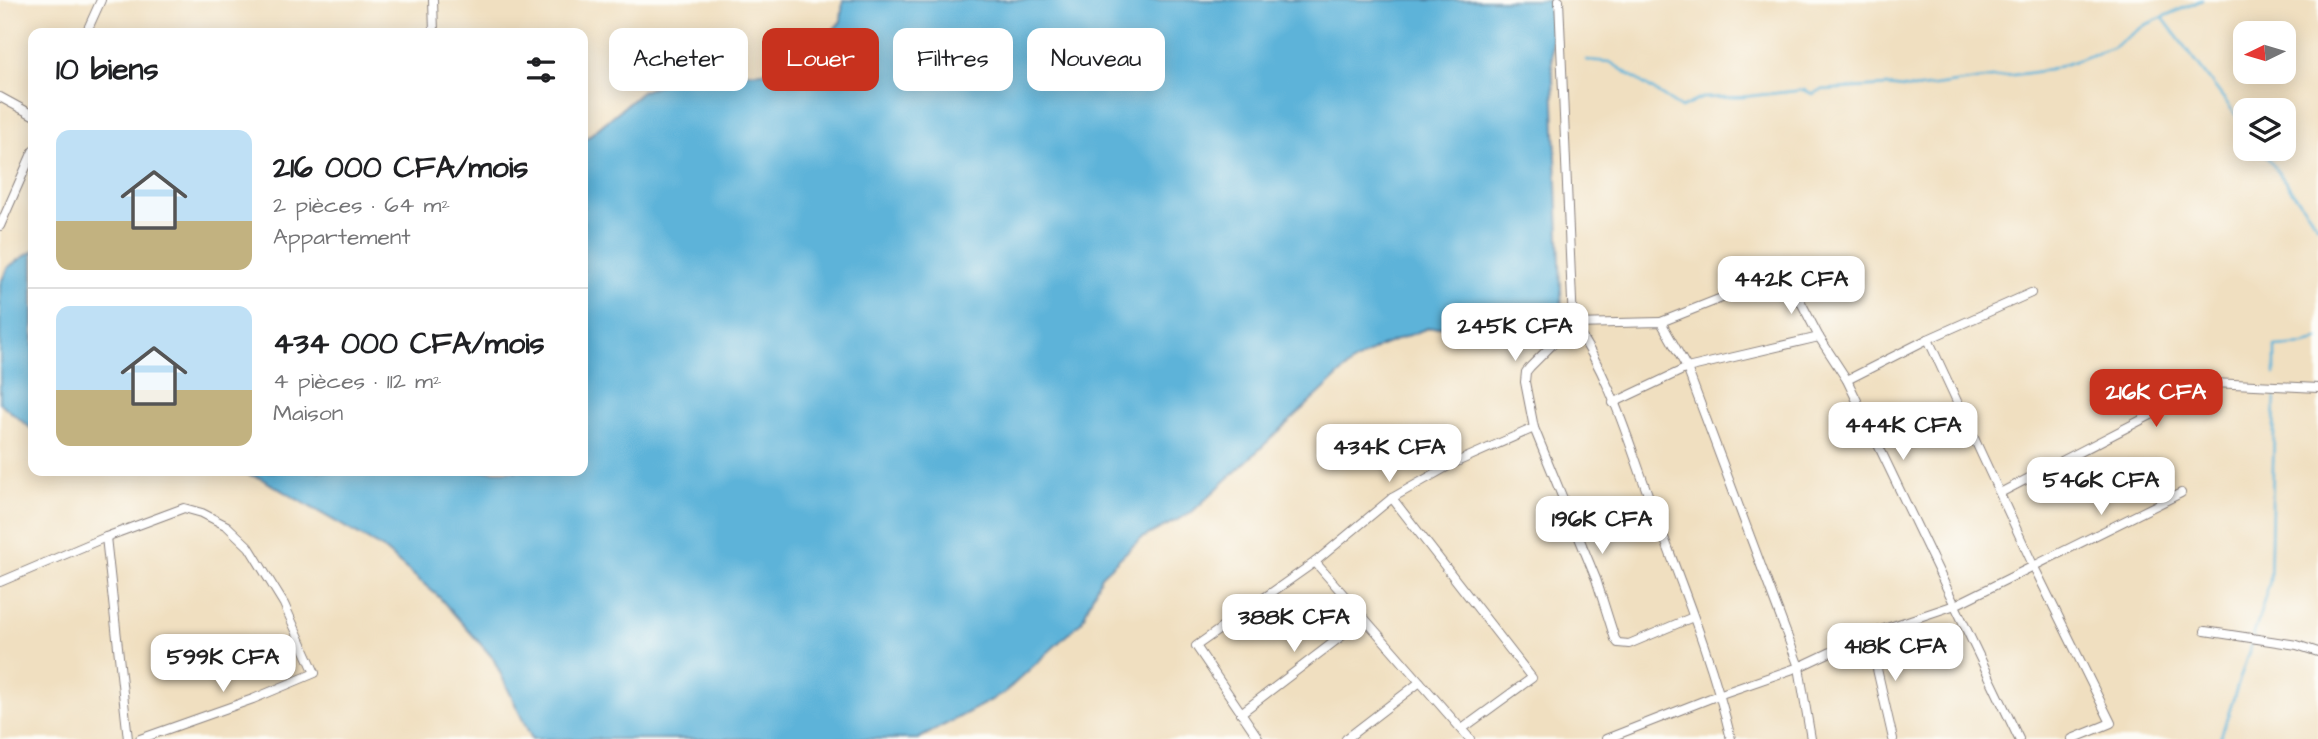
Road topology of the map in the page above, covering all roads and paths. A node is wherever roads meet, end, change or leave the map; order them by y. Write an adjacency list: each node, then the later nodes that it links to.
1 (101, 0): 4 (street)
2 (433, 0): 5 (street)
3 (1559, 0): 12 (street)
4 (88, 28)
5 (434, 28)
6 (0, 97): 7 (street)
7 (28, 112)
8 (28, 162): 9 (street)
9 (0, 226)
10 (2031, 293): 14 (street)
11 (1661, 321): 12 (street); 13 (street); 15 (street)
12 (1573, 324): 18 (street); 19 (street)
13 (1819, 337): 15 (street); 16 (street)
14 (1928, 339): 16 (street); 20 (street)
15 (1687, 368): 18 (street); 33 (street)
16 (1847, 380): 27 (street)
17 (2318, 388): 20 (street)
18 (1614, 403): 28 (street)
19 (1534, 429): 22 (street); 28 (street)
20 (2000, 493): 25 (street)
21 (2181, 493): 25 (street)
22 (1392, 498): 24 (street); 37 (street)
23 (106, 537): 26 (street); 38 (street); 39 (street)
24 (1315, 562): 29 (street); 36 (street)
25 (2034, 567): 27 (street); 48 (street)
26 (0, 582)
27 (1955, 605): 31 (street); 47 (street)
28 (1693, 617): 35 (street)
29 (1364, 619): 34 (street); 36 (street)
30 (2205, 631): 32 (street)
31 (1869, 634): 33 (street); 46 (street)
32 (2318, 652)
33 (1799, 667): 35 (street); 45 (street)
34 (1420, 682): 37 (street); 41 (street)
35 (1721, 694): 43 (street); 44 (street)
36 (1241, 713): 40 (street)
37 (1462, 729): 42 (street)
38 (128, 739)
39 (140, 739)
40 (1259, 739)
41 (1346, 739)
42 (1469, 739)
43 (1606, 739)
44 (1731, 739)
45 (1811, 739)
46 (1893, 739)
47 (2018, 739)
48 (2072, 739)

